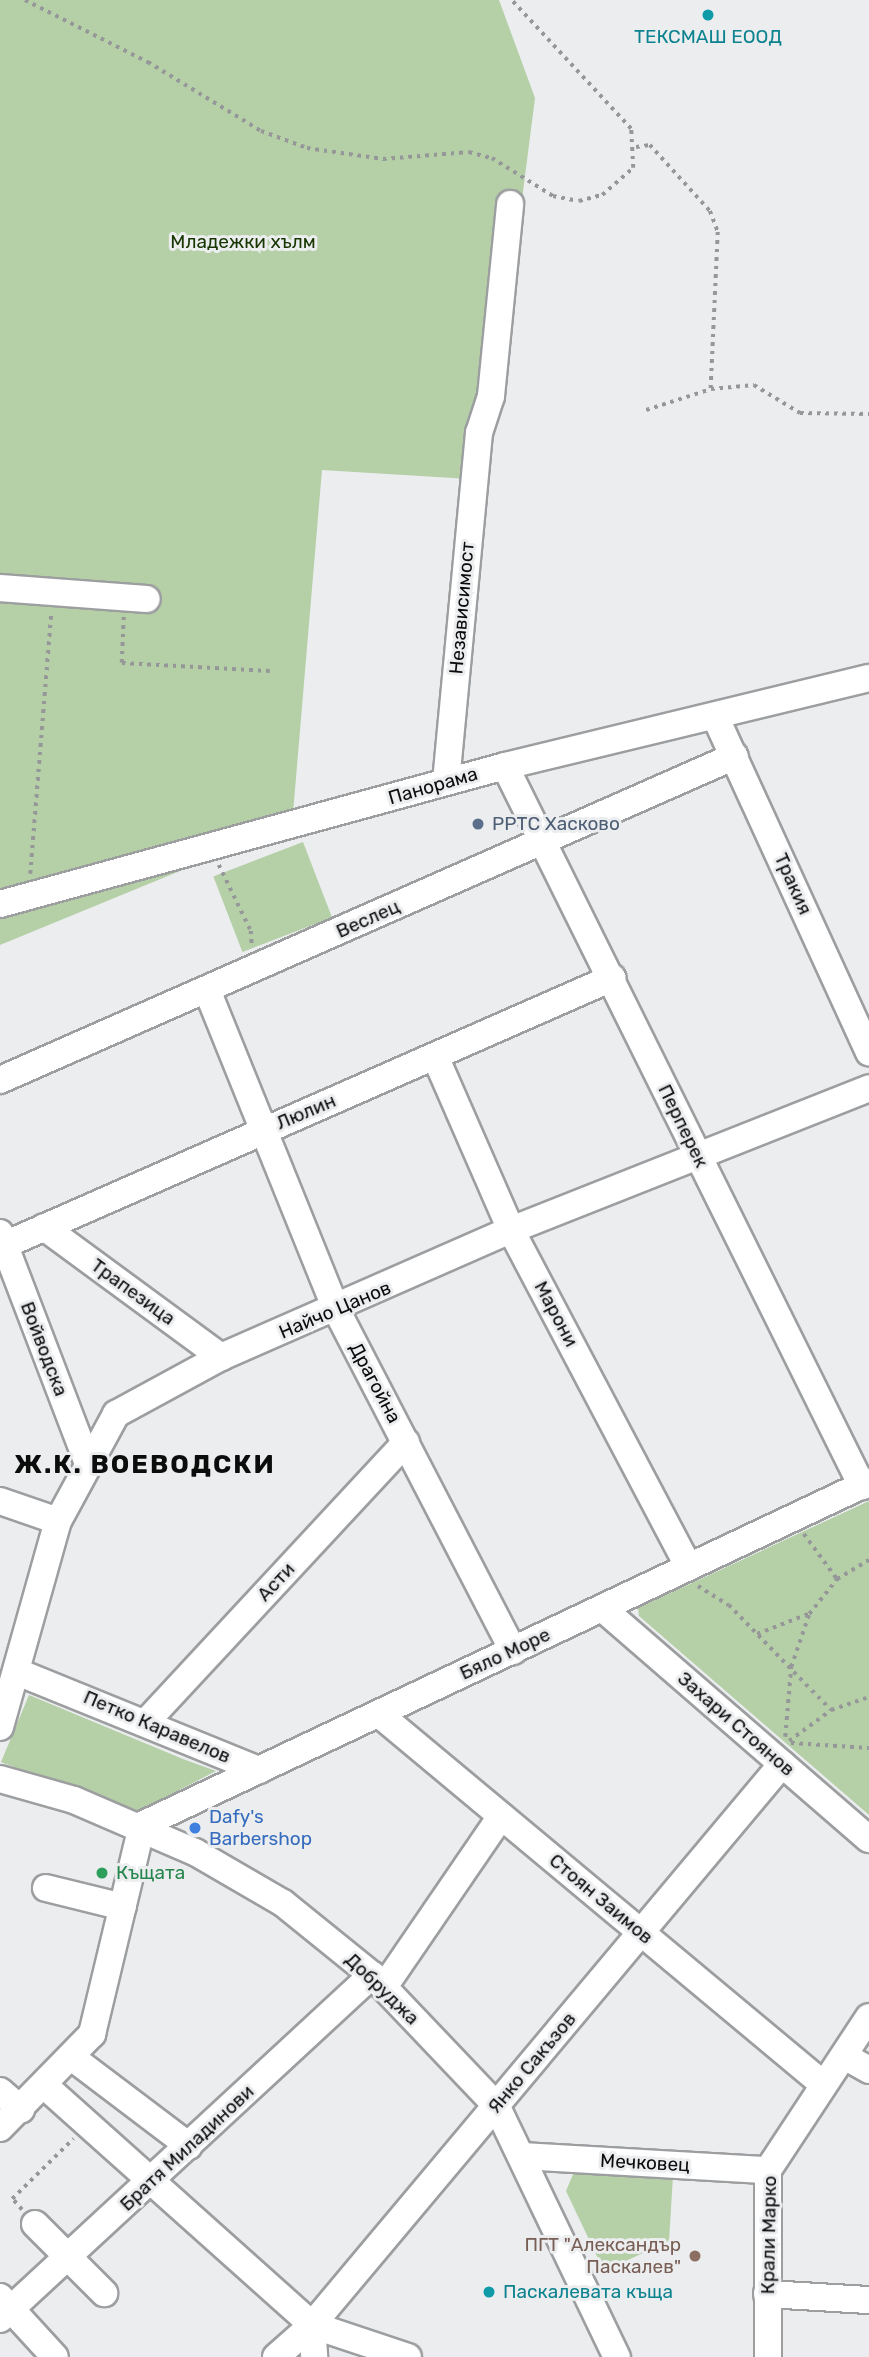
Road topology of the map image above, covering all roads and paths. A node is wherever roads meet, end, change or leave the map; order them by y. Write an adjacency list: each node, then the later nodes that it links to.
1 (25, 0): 3 (path)
2 (511, 0): 3 (path)
3 (636, 146): 5 (path)
4 (510, 204): 17 (street, Независимост)
5 (711, 389): 6 (path); 7 (path)
6 (646, 410)
7 (869, 414)
8 (0, 588): 9 (street)
9 (147, 599)
10 (50, 640): 20 (path)
11 (123, 643): 12 (path)
12 (270, 671)
13 (869, 678): 14 (street, Панорама)
14 (715, 716): 15 (street, Тракия); 16 (street, Панорама)
15 (735, 756): 18 (street, Веслец); 25 (street, Тракия)
16 (505, 765): 17 (street, Панорама); 18 (street, Перперек)
17 (446, 782): 19 (street, Панорама)
18 (544, 841): 22 (street, Веслец); 23 (street, Перперек)
19 (204, 847): 20 (street, Панорама); 22 (path)
20 (28, 897): 21 (street, Панорама)
21 (0, 904)
22 (252, 970): 24 (street, Веслец)
23 (612, 978): 26 (street, Люлин); 30 (street, Перперек)
24 (207, 990): 27 (street, Веслец); 29 (street, Драгойна)
25 (869, 1052)
26 (435, 1056): 29 (street, Люлин); 32 (street, Марони)
27 (0, 1080)
28 (869, 1088): 30 (street, Найчо Цанов)
29 (264, 1130): 31 (street, Люлин); 34 (street, Драгойна)
30 (698, 1157): 32 (street, Найчо Цанов); 38 (street, Перперек)
31 (44, 1227): 33 (street, Люлин); 35 (street, Трапезица)
32 (511, 1230): 34 (street, Найчо Цанов); 43 (street, Марони)
33 (2, 1242): 37 (street, Войводска)
34 (337, 1311): 35 (street, Найчо Цанов); 36 (street, Драгойна)
35 (221, 1357): 37 (street, Найчо Цанов)
36 (406, 1442): 48 (street, Драгойна); 54 (street, Асти)
37 (88, 1464): 41 (street, Найчо Цанов)
38 (866, 1484): 40 (street, Бяло Море)
39 (0, 1501): 41 (street)
40 (792, 1519): 43 (street, Бяло Море); 44 (path)
41 (58, 1521): 50 (street, Найчо Цанов)
42 (869, 1560): 44 (path)
43 (682, 1570): 45 (street, Бяло Море); 47 (path)
44 (837, 1579): 46 (path)
45 (602, 1608): 48 (street, Бяло Море); 57 (street, Захари Стоянов)
46 (809, 1614): 47 (path); 49 (path)
47 (757, 1634): 49 (path)
48 (513, 1651): 53 (street, Бяло Море)
49 (791, 1667): 52 (path); 57 (path)
50 (20, 1673): 54 (street, Петко Каравелов); 55 (street, Найчо Цанов)
51 (869, 1697): 52 (path)
52 (831, 1710): 57 (path)
53 (379, 1714): 58 (street, Бяло Море); 60 (street, Стоян Заимов)
54 (146, 1722): 58 (street, Петко Каравелов)
55 (0, 1727)
56 (869, 1748): 57 (path)
57 (784, 1753): 62 (street, Захари Стоянов); 65 (street, Янко Сакъзов)
58 (259, 1770): 61 (street, Бяло Море)
59 (0, 1779): 61 (street, Добруджа)
60 (501, 1816): 65 (street, Стоян Заимов); 66 (street, Братя Миладинови)
61 (142, 1825): 64 (street); 66 (street, Добруджа)
62 (869, 1839)
63 (46, 1888): 64 (street)
64 (123, 1907): 69 (street)
65 (641, 1932): 71 (street, Стоян Заимов); 74 (street, Янко Сакъзов)
66 (378, 1981): 74 (street, Добруджа); 78 (street, Братя Миладинови)
67 (869, 2017): 68 (street, Крали Марко)
68 (844, 2056): 70 (street); 71 (street, Крали Марко)
69 (74, 2059): 72 (street); 78 (street)
70 (869, 2070)
71 (824, 2085): 80 (street, Крали Марко)
72 (46, 2086): 75 (street); 76 (street)
73 (0, 2091): 75 (street)
74 (496, 2105): 79 (street, Добруджа); 88 (street, Янко Сакъзов)
75 (21, 2109): 77 (street)
76 (89, 2124): 81 (street); 82 (path)
77 (0, 2127)
78 (189, 2146): 81 (street, Братя Миладинови)
79 (522, 2156): 80 (street, Мечковец); 93 (street, Добруджа)
80 (768, 2169): 85 (street, Крали Марко)
81 (154, 2179): 83 (street, Братя Миладинови); 88 (street)
82 (35, 2224): 83 (street)
83 (66, 2257): 84 (street); 87 (street, Братя Миладинови)
84 (104, 2293)
85 (767, 2294): 86 (street); 94 (street, Крали Марко)
86 (869, 2300)
87 (9, 2312): 89 (street)
88 (312, 2325): 90 (street, Янко Сакъзов); 91 (street); 92 (street)
89 (55, 2357)
90 (276, 2357)
91 (314, 2357)
92 (408, 2357)
93 (617, 2357)
94 (768, 2357)

